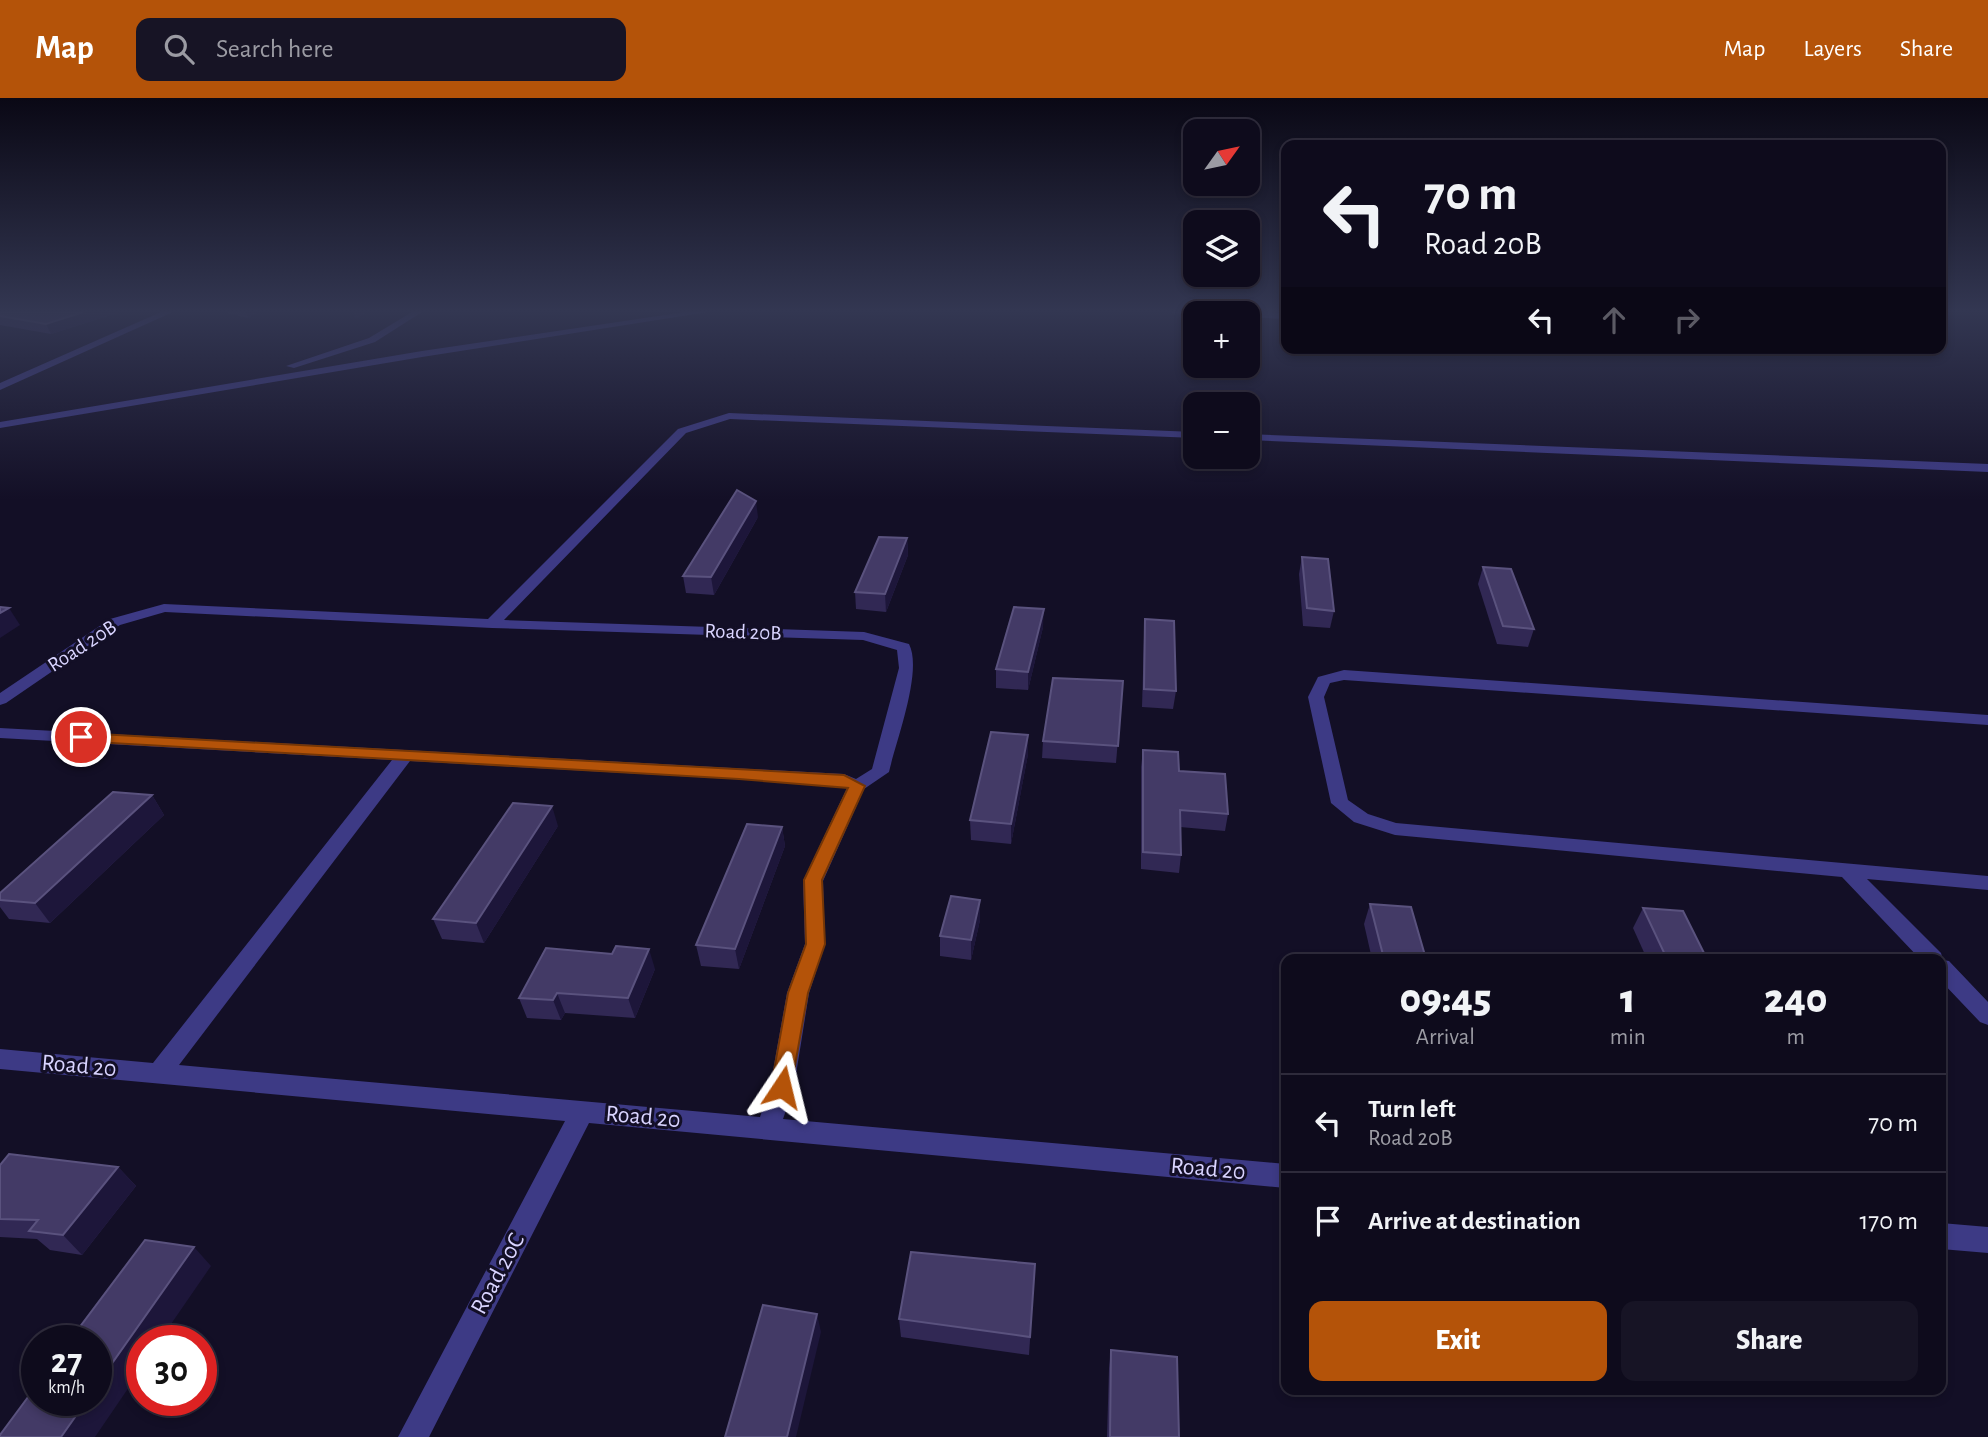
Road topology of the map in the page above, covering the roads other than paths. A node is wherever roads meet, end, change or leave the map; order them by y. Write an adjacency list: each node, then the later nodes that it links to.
1 (34, 374): 5 (street)
2 (263, 374): 4 (street)
3 (298, 374): 4 (street)
4 (253, 382): 6 (street)
5 (0, 387)
6 (0, 425)
7 (1183, 435): 10 (street)
8 (1260, 438): 9 (street)
9 (1988, 468)
10 (492, 624): 11 (street, Road 20B); 15 (street, Road 20B)
11 (0, 700)
12 (1988, 720): 16 (street)
13 (0, 733): 14 (street)
14 (406, 754): 15 (street); 22 (street)
15 (857, 786): 24 (street)
16 (1850, 873): 17 (street); 18 (street)
17 (1988, 883)
18 (1928, 954)
19 (1946, 972): 20 (street)
20 (1988, 1016)
21 (0, 1059): 22 (street, Road 20)
22 (160, 1072): 23 (street, Road 20)
23 (583, 1111): 24 (street, Road 20); 28 (street, Road 20C)
24 (768, 1128): 25 (street, Road 20)
25 (1281, 1176)
26 (1946, 1236): 27 (street)
27 (1988, 1240)
28 (413, 1437)

